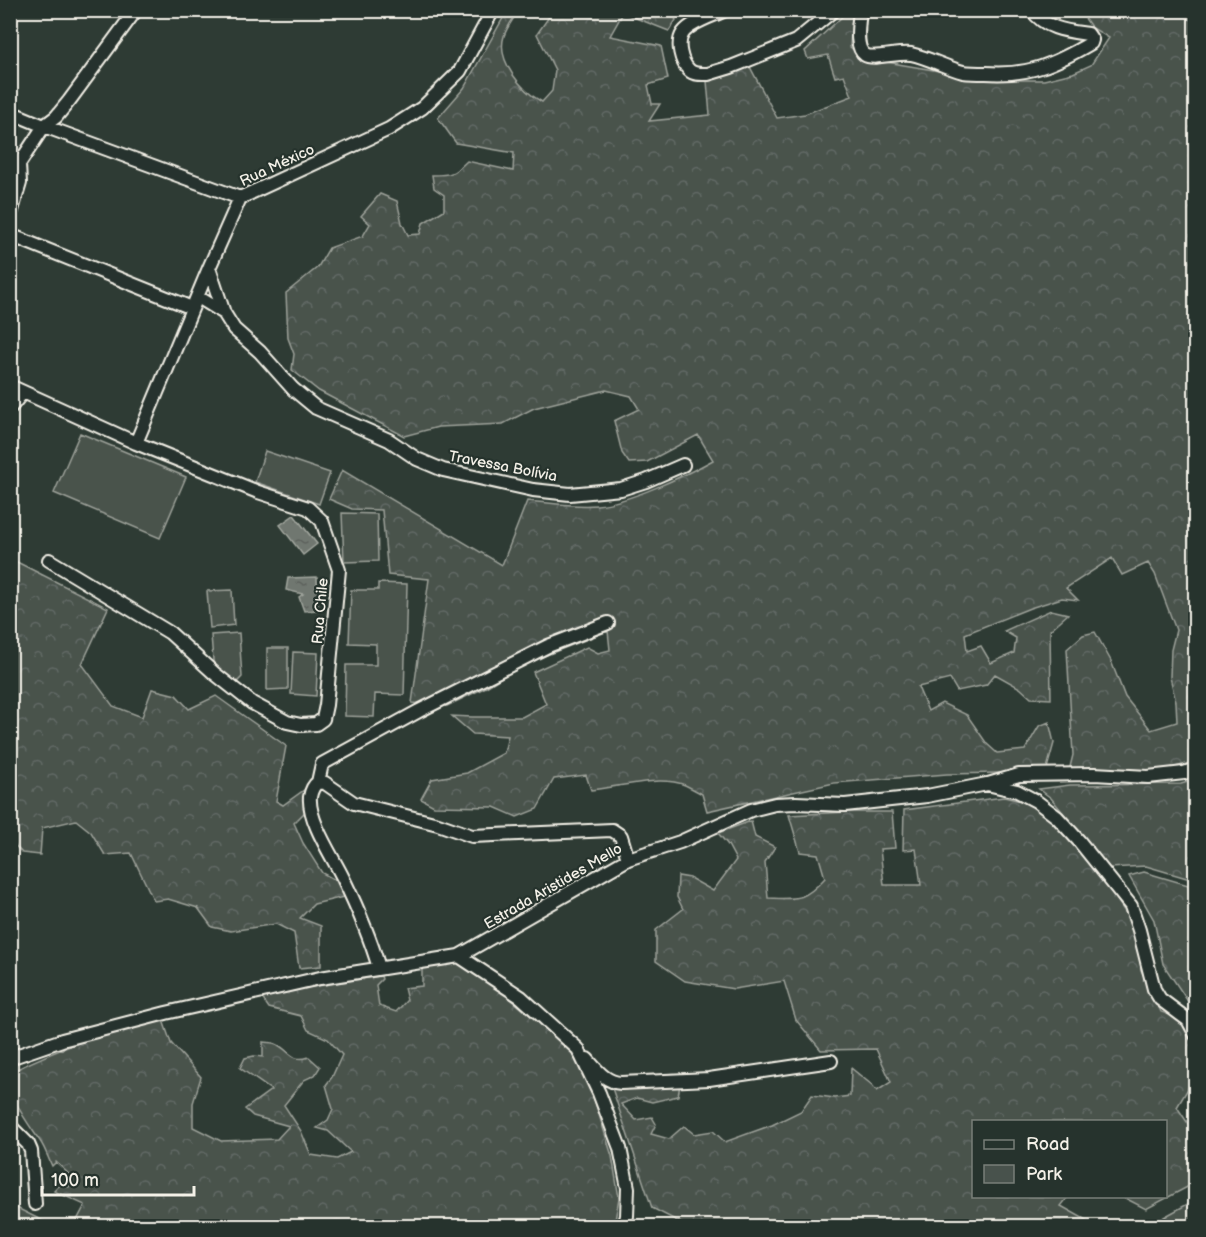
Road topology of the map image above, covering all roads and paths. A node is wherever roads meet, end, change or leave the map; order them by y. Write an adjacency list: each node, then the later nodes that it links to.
1 (136, 10): 8 (street)
2 (493, 10): 10 (street, Rua México)
3 (726, 10): 4 (street)
4 (834, 10)
5 (860, 10): 6 (street)
6 (1032, 10)
7 (10, 112): 8 (street)
8 (44, 126): 9 (street); 10 (street)
9 (15, 168): 11 (street)
10 (240, 198): 13 (street, Rua México)
11 (10, 217)
12 (10, 235): 14 (street, Travessa Bolívia)
13 (209, 268): 14 (street, Rua México); 15 (street, Travessa Bolívia)
14 (195, 302): 15 (street, Travessa Bolívia); 19 (street, Rua México)
15 (224, 313): 20 (street, Travessa Bolívia)
16 (10, 386): 17 (street, Rua Chile)
17 (23, 392): 18 (street); 19 (street, Rua Chile)
18 (10, 408)
19 (136, 443): 21 (street, Rua Chile)
20 (683, 465)
21 (49, 560)
22 (608, 623): 24 (street)
23 (1196, 769): 25 (street)
24 (318, 782): 26 (street); 28 (street)
25 (987, 784): 26 (street, Estrada Aristides Mello); 29 (street, Estrada Aristides Mello)
26 (628, 859): 27 (street, Estrada Aristides Mello)
27 (459, 956): 28 (street, Estrada Aristides Mello); 30 (street)
28 (379, 968): 31 (street, Estrada Aristides Mello)
29 (1196, 1035)
30 (578, 1049): 32 (street); 35 (street)
31 (10, 1058)
32 (831, 1061)
33 (10, 1126): 34 (street)
34 (35, 1204)
35 (624, 1227)

